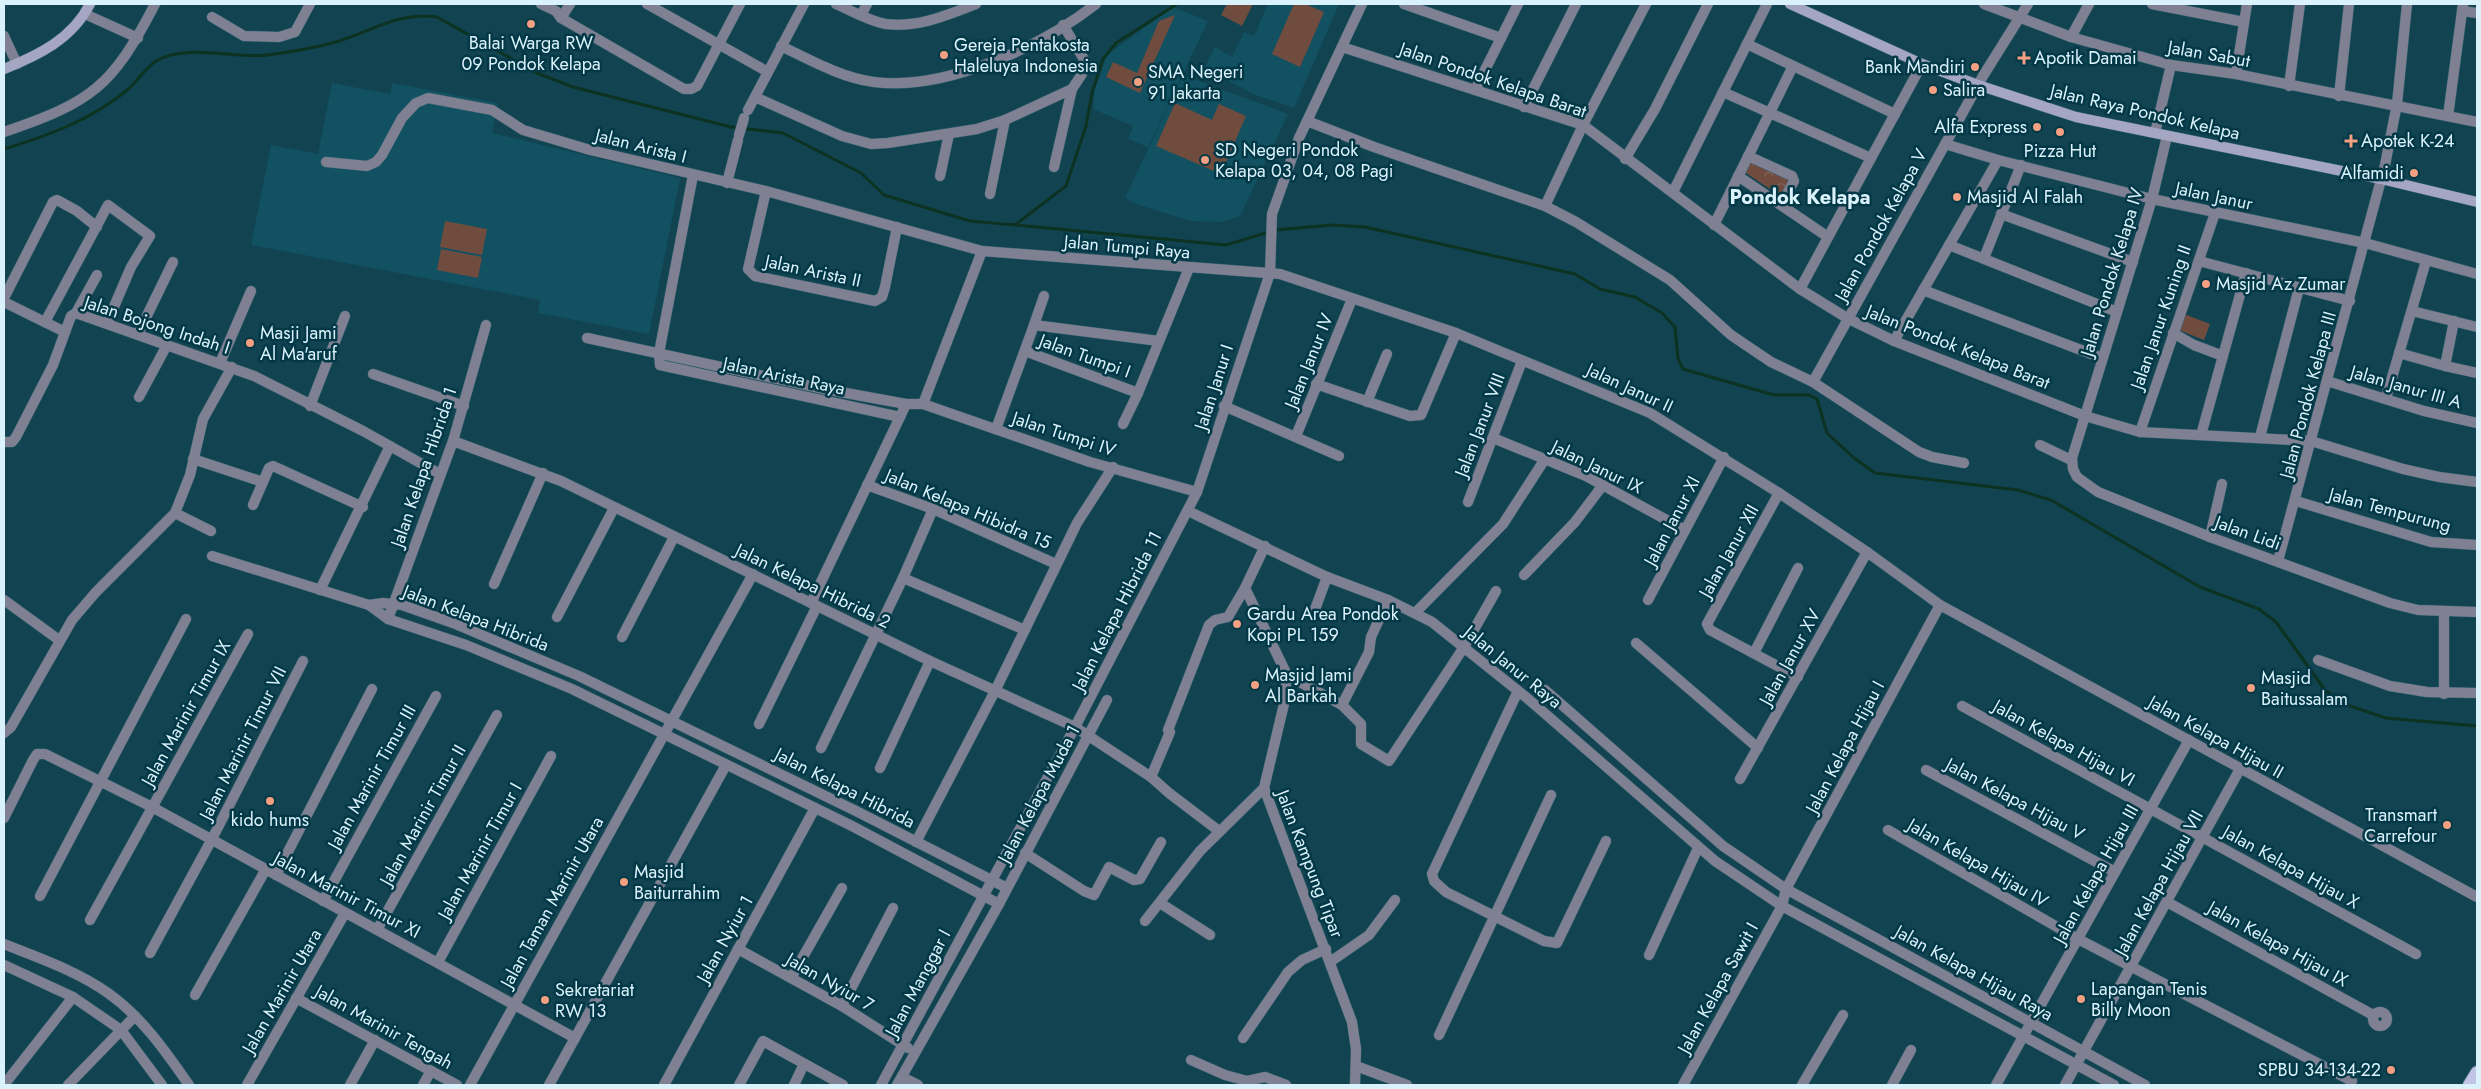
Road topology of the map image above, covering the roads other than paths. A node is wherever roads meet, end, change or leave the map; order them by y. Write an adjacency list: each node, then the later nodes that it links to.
1 (90, 4): 32 (street)
2 (155, 4): 41 (street)
3 (310, 4): 34 (street)
4 (541, 4): 36 (street)
5 (570, 4): 36 (street)
6 (647, 4): 44 (street)
7 (740, 4): 44 (street)
8 (804, 4): 45 (street)
9 (836, 4): 33 (street)
10 (868, 4): 33 (street)
11 (975, 4): 33 (street)
12 (1078, 4): 29 (street)
13 (1362, 4): 46 (street)
14 (1404, 4): 42 (street)
15 (1518, 4): 42 (street)
16 (1576, 4): 62 (street)
17 (1644, 4): 69 (street)
18 (1708, 4): 76 (street)
19 (1767, 4): 43 (street)
20 (1790, 4): 48 (street, Jalan Raya Pondok Kelapa)
21 (1984, 4): 35 (street, Jalan Sabut)
22 (2028, 4): 35 (street, Jalan Pondok Kelapa V)
23 (2089, 4): 40 (street)
24 (2152, 4): 37 (street)
25 (2247, 4): 37 (street)
26 (2300, 4): 55 (street)
27 (2349, 4): 59 (street)
28 (2408, 4): 61 (street, Jalan Pondok Kelapa III)
29 (1092, 7): 38 (street)
30 (2463, 8): 31 (street); 65 (street)
31 (2477, 13)
32 (85, 14): 41 (street); 47 (street)
33 (862, 15)
34 (212, 17)
35 (2020, 17): 40 (street, Jalan Sabut); 54 (street, Jalan Pondok Kelapa V)
36 (561, 18): 44 (street)
37 (2244, 22): 53 (street)
38 (1064, 25): 45 (street); 56 (street)
39 (4, 36): 47 (street)
40 (2071, 37): 49 (street, Jalan Sabut)
41 (138, 38): 70 (street)
42 (1501, 38): 57 (street)
43 (1747, 44): 50 (street); 58 (street)
44 (717, 45): 52 (street)
45 (781, 46): 52 (street)
46 (1342, 47): 57 (street, Jalan Pondok Kelapa Barat); 67 (street)
47 (17, 64): 51 (street)
48 (1922, 64): 54 (street, Jalan Raya Pondok Kelapa); 64 (street)
49 (2171, 65): 53 (street, Jalan Sabut); 71 (street)
50 (1794, 66): 63 (street); 64 (street)
51 (4, 69)
52 (768, 72): 60 (street)
53 (2236, 74): 55 (street, Jalan Sabut)
54 (1978, 85): 71 (street, Jalan Raya Pondok Kelapa); 74 (street, Jalan Pondok Kelapa V)
55 (2289, 86): 59 (street, Jalan Sabut)
56 (1072, 89): 66 (street); 81 (street)
57 (1475, 90): 62 (street, Jalan Pondok Kelapa Barat)
58 (1723, 92): 63 (street); 88 (street)
59 (2339, 96): 61 (street, Jalan Sabut)
60 (755, 97): 72 (street); 86 (street)
61 (2396, 104): 65 (street, Jalan Sabut); 85 (street, Jalan Pondok Kelapa III)
62 (1524, 107): 69 (street, Jalan Pondok Kelapa Barat)
63 (1770, 113): 75 (street); 77 (street)
64 (1895, 114): 77 (street)
65 (2448, 116): 68 (street, Jalan Sabut)
66 (1005, 120): 72 (street); 89 (street)
67 (1307, 121): 93 (street); 109 (street)
68 (2477, 122)
69 (1583, 125): 76 (street, Jalan Pondok Kelapa Barat); 93 (street)
70 (4, 132)
71 (2155, 133): 73 (street, Jalan Raya Pondok Kelapa)
72 (949, 134): 83 (street)
73 (2168, 136): 85 (street, Jalan Raya Pondok Kelapa); 90 (street, Jalan Pondok Kelapa IV)
74 (1945, 144): 78 (street, Jalan Janur); 126 (street, Jalan Pondok Kelapa V)
75 (1748, 156): 84 (street); 92 (street)
76 (1625, 158): 88 (street, Jalan Pondok Kelapa Barat)
77 (1871, 158): 99 (street)
78 (1998, 160): 80 (street, Jalan Janur); 101 (street)
79 (326, 162): 82 (street, Jalan Arista I)
80 (2021, 164): 90 (street, Jalan Janur); 95 (street)
81 (1054, 167)
82 (692, 175): 86 (street, Jalan Arista I); 142 (street)
83 (940, 176)
84 (1738, 176): 92 (street); 96 (street)
85 (2381, 179): 91 (street, Jalan Raya Pondok Kelapa); 100 (street, Jalan Pondok Kelapa III)
86 (727, 182): 87 (street, Jalan Arista I)
87 (766, 191): 98 (street, Jalan Arista I); 98 (street, Jalan Arista II)
88 (1673, 192): 96 (street, Jalan Pondok Kelapa Barat)
89 (990, 194)
90 (2152, 199): 94 (street, Jalan Janur); 106 (street, Jalan Pondok Kelapa IV)
91 (2477, 202)
92 (1782, 205): 99 (street)
93 (1545, 206): 154 (street)
94 (2215, 213): 100 (street, Jalan Janur); 107 (street, Jalan Janur Kuning II)
95 (2001, 214): 103 (street); 106 (street)
96 (1714, 225): 114 (street, Jalan Pondok Kelapa Barat)
97 (97, 227): 118 (street); 128 (street); 129 (street)
98 (897, 227): 102 (street, Jalan Arista I)
99 (1828, 238): 114 (street)
100 (2365, 243): 104 (street, Jalan Janur); 120 (street, Jalan Pondok Kelapa III)
101 (1949, 245): 103 (street); 115 (street)
102 (982, 251): 108 (street, Jalan Tumpi Raya); 161 (street)
103 (1984, 258): 123 (street)
104 (2426, 261): 111 (street, Jalan Janur); 122 (street)
105 (172, 262): 136 (street)
106 (2134, 262): 123 (street, Jalan Pondok Kelapa IV)
107 (2199, 262): 110 (street); 134 (street, Jalan Janur Kuning II)
108 (1190, 268): 109 (street, Jalan Tumpi Raya); 138 (street, Jalan Tumpi I)
109 (1270, 273): 119 (street, Jalan Janur II); 164 (street, Jalan Janur I)
110 (2246, 273): 113 (street); 145 (street)
111 (2477, 274)
112 (97, 275): 124 (street)
113 (2299, 288): 120 (street); 173 (street)
114 (1800, 289): 126 (street, Jalan Pondok Kelapa Barat)
115 (1923, 290): 139 (street); 146 (street)
116 (251, 291): 148 (street)
117 (1044, 296): 131 (street)
118 (4, 298)
119 (1352, 299): 135 (street, Jalan Janur II); 155 (street, Jalan Janur IV)
120 (2350, 301): 153 (street, Jalan Pondok Kelapa III)
121 (4, 302): 128 (street)
122 (2412, 311): 127 (street); 143 (street)
123 (2117, 312): 146 (street, Jalan Pondok Kelapa IV)
124 (76, 313): 129 (street, Jalan Bojong Indah I); 133 (street, Jalan Bojong Indah I)
125 (345, 316): 162 (street)
126 (1847, 318): 139 (street, Jalan Pondok Kelapa Barat); 154 (street, Jalan Pondok Kelapa V)
127 (2454, 321): 132 (street); 149 (street)
128 (45, 322): 133 (street)
129 (107, 323): 136 (street, Jalan Bojong Indah I)
130 (486, 325): 163 (street, Jalan Kelapa Hibrida 1)
131 (1034, 325): 138 (street, Jalan Tumpi I); 141 (street, Jalan Tumpi I)
132 (2477, 327)
133 (64, 332): 177 (street, Jalan Bojong Indah I)
134 (2173, 332): 145 (street); 170 (street, Jalan Janur Kuning II)
135 (1456, 333): 147 (street, Jalan Janur II); 159 (street)
136 (138, 334): 140 (street, Jalan Bojong Indah I)
137 (587, 338): 142 (street)
138 (1159, 341): 156 (street, Jalan Tumpi I)
139 (1894, 341): 165 (street, Jalan Pondok Kelapa Barat)
140 (167, 345): 148 (street, Jalan Bojong Indah I); 157 (street)
141 (1025, 351): 156 (street, Jalan Tumpi I); 169 (street, Jalan Tumpi I)
142 (659, 353): 160 (street, Jalan Arista Raya); 166 (street, Jalan Arista Raya)
143 (2399, 353): 149 (street); 158 (street)
144 (1388, 354): 159 (street)
145 (2223, 356): 171 (street)
146 (2102, 358): 165 (street, Jalan Pondok Kelapa IV)
147 (1522, 361): 174 (street, Jalan Janur VIII); 181 (street, Jalan Janur II)
148 (220, 363): 150 (street, Jalan Bojong Indah I)
149 (2445, 366): 151 (street)
150 (232, 367): 162 (street, Jalan Bojong Indah I); 182 (street)
151 (2477, 373)
152 (373, 374): 163 (street)
153 (2327, 381): 158 (street, Jalan Janur III A); 176 (street, Jalan Pondok Kelapa III)
154 (1813, 382): 185 (street)
155 (1316, 384): 159 (street); 172 (street, Jalan Janur IV)
156 (1138, 392): 168 (street)
157 (139, 396)
158 (2386, 398): 167 (street, Jalan Janur III A)
159 (1367, 402)
160 (906, 404): 161 (street, Jalan Arista Raya); 166 (street)
161 (923, 404): 169 (street, Jalan Tumpi IV)
162 (310, 406): 179 (street, Jalan Bojong Indah I)
163 (464, 406): 175 (street, Jalan Kelapa Hibrida 1)
164 (1224, 406): 172 (street); 194 (street, Jalan Janur I)
165 (2084, 416): 170 (street, Jalan Pondok Kelapa Barat); 184 (street)
166 (900, 417): 192 (street)
167 (2477, 423)
168 (1123, 424)
169 (996, 429): 186 (street, Jalan Tumpi IV)
170 (2140, 432): 171 (street, Jalan Pondok Kelapa Barat)
171 (2201, 435): 173 (street, Jalan Pondok Kelapa Barat)
172 (1296, 436): 180 (street)
173 (2260, 437): 176 (street, Jalan Pondok Kelapa Barat)
174 (1493, 438): 183 (street, Jalan Janur IX); 197 (street, Jalan Janur VIII)
175 (453, 441): 187 (street, Jalan Kelapa Hibrida 2); 188 (street, Jalan Kelapa Hibrida 1)
176 (2311, 441): 190 (street, Jalan Pondok Kelapa Barat); 196 (street, Jalan Pondok Kelapa III)
177 (4, 442)
178 (2040, 445): 184 (street)
179 (390, 446): 188 (street, Jalan Bojong Indah I); 199 (street)
180 (1339, 456)
181 (1724, 457): 195 (street, Jalan Janur II); 204 (street, Jalan Janur XI)
182 (193, 459): 189 (street); 203 (street)
183 (1545, 459): 193 (street, Jalan Janur IX); 233 (street)
184 (2071, 460): 207 (street, Jalan Lidi)
185 (1964, 464)
186 (1113, 467): 194 (street, Jalan Tumpi IV); 213 (street)
187 (543, 473): 200 (street, Jalan Kelapa Hibrida 2); 219 (street)
188 (440, 474): 226 (street, Jalan Kelapa Hibrida 1)
189 (263, 482): 198 (street); 199 (street)
190 (2477, 482)
191 (2222, 484): 207 (street)
192 (867, 485): 201 (street, Jalan Kelapa Hibidra 15); 227 (street)
193 (1603, 485): 204 (street, Jalan Janur IX); 216 (street)
194 (1197, 492): 202 (street, Jalan Janur I)
195 (1779, 493): 210 (street, Jalan Janur II); 244 (street, Jalan Janur XII)
196 (2296, 501): 208 (street, Jalan Tempurung); 212 (street, Jalan Pondok Kelapa III)
197 (1468, 502)
198 (252, 505)
199 (362, 507): 221 (street)
200 (614, 508): 206 (street, Jalan Kelapa Hibrida 2); 234 (street)
201 (933, 509): 213 (street, Jalan Kelapa Hibidra 15); 218 (street)
202 (1188, 511): 209 (street, Jalan Janur Raya); 263 (street, Jalan Kelapa Hibrida 11)
203 (175, 514): 205 (street); 241 (street)
204 (1685, 530): 225 (street, Jalan Janur XI)
205 (211, 531)
206 (674, 537): 215 (street, Jalan Kelapa Hibrida 2); 240 (street)
207 (2210, 537): 212 (street, Jalan Lidi)
208 (2477, 545)
209 (1265, 546): 217 (street, Jalan Janur Raya); 220 (street)
210 (1867, 552): 229 (street, Jalan Janur II); 249 (street, Jalan Janur XV)
211 (212, 556): 221 (street)
212 (2278, 561): 231 (street, Jalan Lidi)
213 (1056, 564): 237 (street)
214 (1798, 568): 244 (street)
215 (753, 574): 227 (street, Jalan Kelapa Hibrida 2); 261 (street, Jalan Taman Marinir Utara)
216 (1524, 576)
217 (1327, 577): 224 (street, Jalan Janur Raya); 230 (street)
218 (903, 578): 237 (street); 238 (street)
219 (494, 584)
220 (1245, 588): 248 (street); 275 (street)
221 (320, 590): 228 (street)
222 (1496, 591): 243 (street)
223 (4, 600): 241 (street)
224 (1388, 600): 233 (street, Jalan Janur Raya); 258 (street)
225 (1648, 600)
226 (394, 603): 228 (street, Jalan Kelapa Hibrida); 236 (street, Jalan Kelapa Hibrida 1); 261 (street, Jalan Kelapa Hibrida)
227 (814, 604): 238 (street, Jalan Kelapa Hibrida 2); 262 (street)
228 (369, 606): 236 (street, Jalan Kelapa Hibrida)
229 (1940, 606): 267 (street, Jalan Kelapa Hijau II); 299 (street, Jalan Kelapa Hijau I)
230 (1314, 612)
231 (2444, 612): 232 (street, Jalan Lidi); 255 (street)
232 (2477, 612)
233 (1415, 613): 243 (street, Jalan Janur Raya)
234 (558, 617)
235 (186, 619): 277 (street)
236 (388, 619): 265 (street, Jalan Kelapa Hibrida)
237 (1025, 630): 252 (street)
238 (876, 633): 247 (street, Jalan Kelapa Hibrida 2); 268 (street)
239 (248, 634): 280 (street, Jalan Marinir Timur IX)
240 (622, 637)
241 (59, 640): 264 (street)
242 (1636, 643): 269 (street)
243 (1464, 647): 253 (street, Jalan Janur Raya); 258 (street)
244 (1754, 653): 249 (street)
245 (2318, 660): 255 (street)
246 (303, 661): 287 (street, Jalan Marinir Timur VII)
247 (930, 661): 252 (street, Jalan Kelapa Hibrida 2); 272 (street)
248 (1287, 675): 258 (street); 278 (street, Jalan Kampung Tipar)
249 (1798, 677): 269 (street, Jalan Janur XV)
250 (372, 689): 295 (street)
251 (1545, 690): 299 (street, Jalan Janur Raya)
252 (995, 691): 263 (street, Jalan Kelapa Hibrida 2); 289 (street)
253 (1518, 691): 291 (street, Jalan Janur Raya); 311 (street)
254 (2477, 693): 255 (street)
255 (2444, 694)
256 (436, 696): 303 (street, Jalan Marinir Timur III)
257 (1107, 700): 266 (street, Jalan Kelapa Muda 1)
258 (1342, 706)
259 (1962, 706): 282 (street, Jalan Kelapa Hijau VI)
260 (497, 715): 314 (street, Jalan Marinir Timur II)
261 (671, 720): 265 (street, Jalan Taman Marinir Utara); 289 (street, Jalan Kelapa Hibrida)
262 (760, 724)
263 (1076, 728): 266 (street, Jalan Kelapa Hibrida 2); 296 (street, Jalan Kelapa Muda 1)
264 (4, 733)
265 (664, 735): 271 (street, Jalan Kelapa Hibrida); 331 (street, Jalan Taman Marinir Utara)
266 (1090, 735): 275 (street, Jalan Kelapa Hibrida 2); 292 (street, Jalan Kelapa Muda 1)
267 (2189, 740): 273 (street, Jalan Kelapa Hijau II); 282 (street, Jalan Kelapa Hijau III)
268 (821, 748)
269 (1758, 748): 276 (street, Jalan Janur XV)
270 (551, 756): 323 (street, Jalan Marinir Timur I)
271 (726, 765): 281 (street, Jalan Kelapa Hibrida); 340 (street)
272 (880, 768)
273 (2240, 768): 286 (street, Jalan Kelapa Hijau VII); 302 (street, Jalan Kelapa Hijau II)
274 (1926, 770): 294 (street, Jalan Kelapa Hijau V)
275 (1151, 777): 285 (street, Jalan Kelapa Hibrida 2)
276 (1740, 779)
277 (102, 780): 280 (street, Jalan Marinir Timur XI); 283 (street, Jalan Marinir Timur XI); 300 (street)
278 (1264, 788): 285 (street); 319 (street, Jalan Kampung Tipar)
279 (1551, 795): 311 (street)
280 (152, 807): 287 (street, Jalan Marinir Timur XI); 312 (street, Jalan Marinir Timur IX)
281 (815, 808): 301 (street, Jalan Kelapa Hibrida); 318 (street, Jalan Nyiur 1)
282 (2150, 809): 286 (street, Jalan Kelapa Hijau X); 294 (street, Jalan Kelapa Hijau III)
283 (4, 818)
284 (1888, 830): 316 (street, Jalan Kelapa Hijau IV)
285 (1219, 831): 306 (street)
286 (2202, 837): 305 (street, Jalan Kelapa Hijau VII); 321 (street, Jalan Kelapa Hijau X)
287 (212, 839): 293 (street, Jalan Marinir Timur XI); 320 (street, Jalan Marinir Timur VII)
288 (1606, 841): 311 (street)
289 (916, 842): 296 (street, Jalan Kelapa Hibrida)
290 (1161, 842): 292 (street)
291 (1698, 848): 308 (street, Jalan Janur Raya); 322 (street)
292 (1025, 853): 298 (street, Jalan Kelapa Muda 1)
293 (266, 869): 295 (street, Jalan Marinir Timur XI); 328 (street)
294 (2116, 872): 316 (street, Jalan Kelapa Hijau III)
295 (276, 875): 303 (street, Jalan Marinir Timur XI)
296 (992, 880): 298 (street, Jalan Kelapa Hibrida); 301 (street, Jalan Kelapa Muda 1)
297 (842, 888): 327 (street)
298 (1008, 888): 307 (street, Jalan Kelapa Muda 1)
299 (1786, 889): 308 (street, Jalan Kelapa Hijau I); 336 (street, Jalan Kelapa Hijau Raya)
300 (40, 896)
301 (984, 896): 307 (street, Jalan Kelapa Hibrida); 343 (street, Jalan Manggar I)
302 (2477, 897)
303 (323, 900): 310 (street, Jalan Marinir Timur XI)
304 (1395, 900): 324 (street)
305 (2166, 902): 326 (street, Jalan Kelapa Hijau VII); 334 (street, Jalan Kelapa Hijau IX)
306 (1160, 903): 313 (street); 315 (street)
307 (999, 904): 346 (street, Jalan Manggar I)
308 (1782, 906): 339 (street, Jalan Kelapa Hijau Raya); 374 (street, Jalan Kelapa Sawit I)
309 (893, 908): 332 (street)
310 (345, 913): 314 (street, Jalan Marinir Timur XI); 330 (street, Jalan Marinir Utara)
311 (1496, 916): 338 (street)
312 (90, 920)
313 (1145, 921)
314 (377, 930): 323 (street, Jalan Marinir Timur XI)
315 (1210, 935)
316 (2078, 939): 326 (street, Jalan Kelapa Hijau IV); 336 (street, Jalan Kelapa Hijau III)
317 (4, 944): 335 (street)
318 (738, 949): 327 (street, Jalan Nyiur 7); 365 (street, Jalan Nyiur 1)
319 (1326, 949): 324 (street, Jalan Kampung Tipar); 341 (street)
320 (150, 953)
321 (2416, 954)
322 (1649, 955)
323 (438, 962): 331 (street, Jalan Marinir Timur XI)
324 (1330, 962): 350 (street, Jalan Kampung Tipar)
325 (4, 966): 329 (street)
326 (2131, 967): 345 (street, Jalan Kelapa Hijau VII); 354 (street, Jalan Kelapa Hijau IV)
327 (791, 978): 332 (street, Jalan Nyiur 7)
328 (195, 996)
329 (74, 997): 337 (street); 355 (street)
330 (296, 998): 342 (street, Jalan Marinir Tengah); 359 (street, Jalan Marinir Utara)
331 (514, 1004): 340 (street, Jalan Marinir Timur XI); 363 (street, Jalan Taman Marinir Utara)
332 (842, 1006): 343 (street, Jalan Nyiur 7)
333 (1843, 1015): 375 (street)
334 (2373, 1015)
335 (135, 1016): 337 (street); 358 (street)
336 (2032, 1023): 339 (street, Jalan Kelapa Hijau III); 345 (street, Jalan Kelapa Hijau Raya)
337 (121, 1030): 356 (street); 357 (street)
338 (1439, 1036)
339 (2024, 1036): 349 (street, Jalan Kelapa Hijau Raya); 377 (street, Jalan Kelapa Hijau III)
340 (575, 1038): 364 (street)
341 (1243, 1038)
342 (375, 1040): 351 (street, Jalan Marinir Tengah); 360 (street)
343 (904, 1045): 346 (street, Jalan Nyiur 7); 369 (street, Jalan Manggar I)
344 (1911, 1050): 376 (street)
345 (2084, 1052): 349 (street, Jalan Kelapa Hijau VII); 380 (street, Jalan Kelapa Hijau Raya)
346 (915, 1053): 353 (street, Jalan Manggar I)
347 (1190, 1060): 371 (street)
348 (804, 1064): 366 (street); 367 (street); 368 (street)
349 (2077, 1065): 378 (street, Jalan Kelapa Hijau VII); 379 (street, Jalan Kelapa Hijau Raya)
350 (1356, 1066): 372 (street, Jalan Kampung Tipar); 373 (street)
351 (431, 1071): 361 (street); 362 (street, Jalan Marinir Tengah)
352 (2477, 1072): 381 (main road)
353 (900, 1081): 370 (street)
354 (2352, 1081)
355 (8, 1082)
356 (68, 1085)
357 (162, 1085)
358 (189, 1085)
359 (247, 1085)
360 (350, 1085)
361 (423, 1085)
362 (457, 1085)
363 (470, 1085)
364 (549, 1085)
365 (664, 1085)
366 (740, 1085)
367 (794, 1085)
368 (843, 1085)
369 (881, 1085)
370 (918, 1085)
371 (1286, 1085)
372 (1355, 1085)
373 (1407, 1085)
374 (1683, 1085)
375 (1802, 1085)
376 (1892, 1085)
377 (1996, 1085)
378 (2065, 1085)
379 (2114, 1085)
380 (2145, 1085)
381 (2469, 1085)

